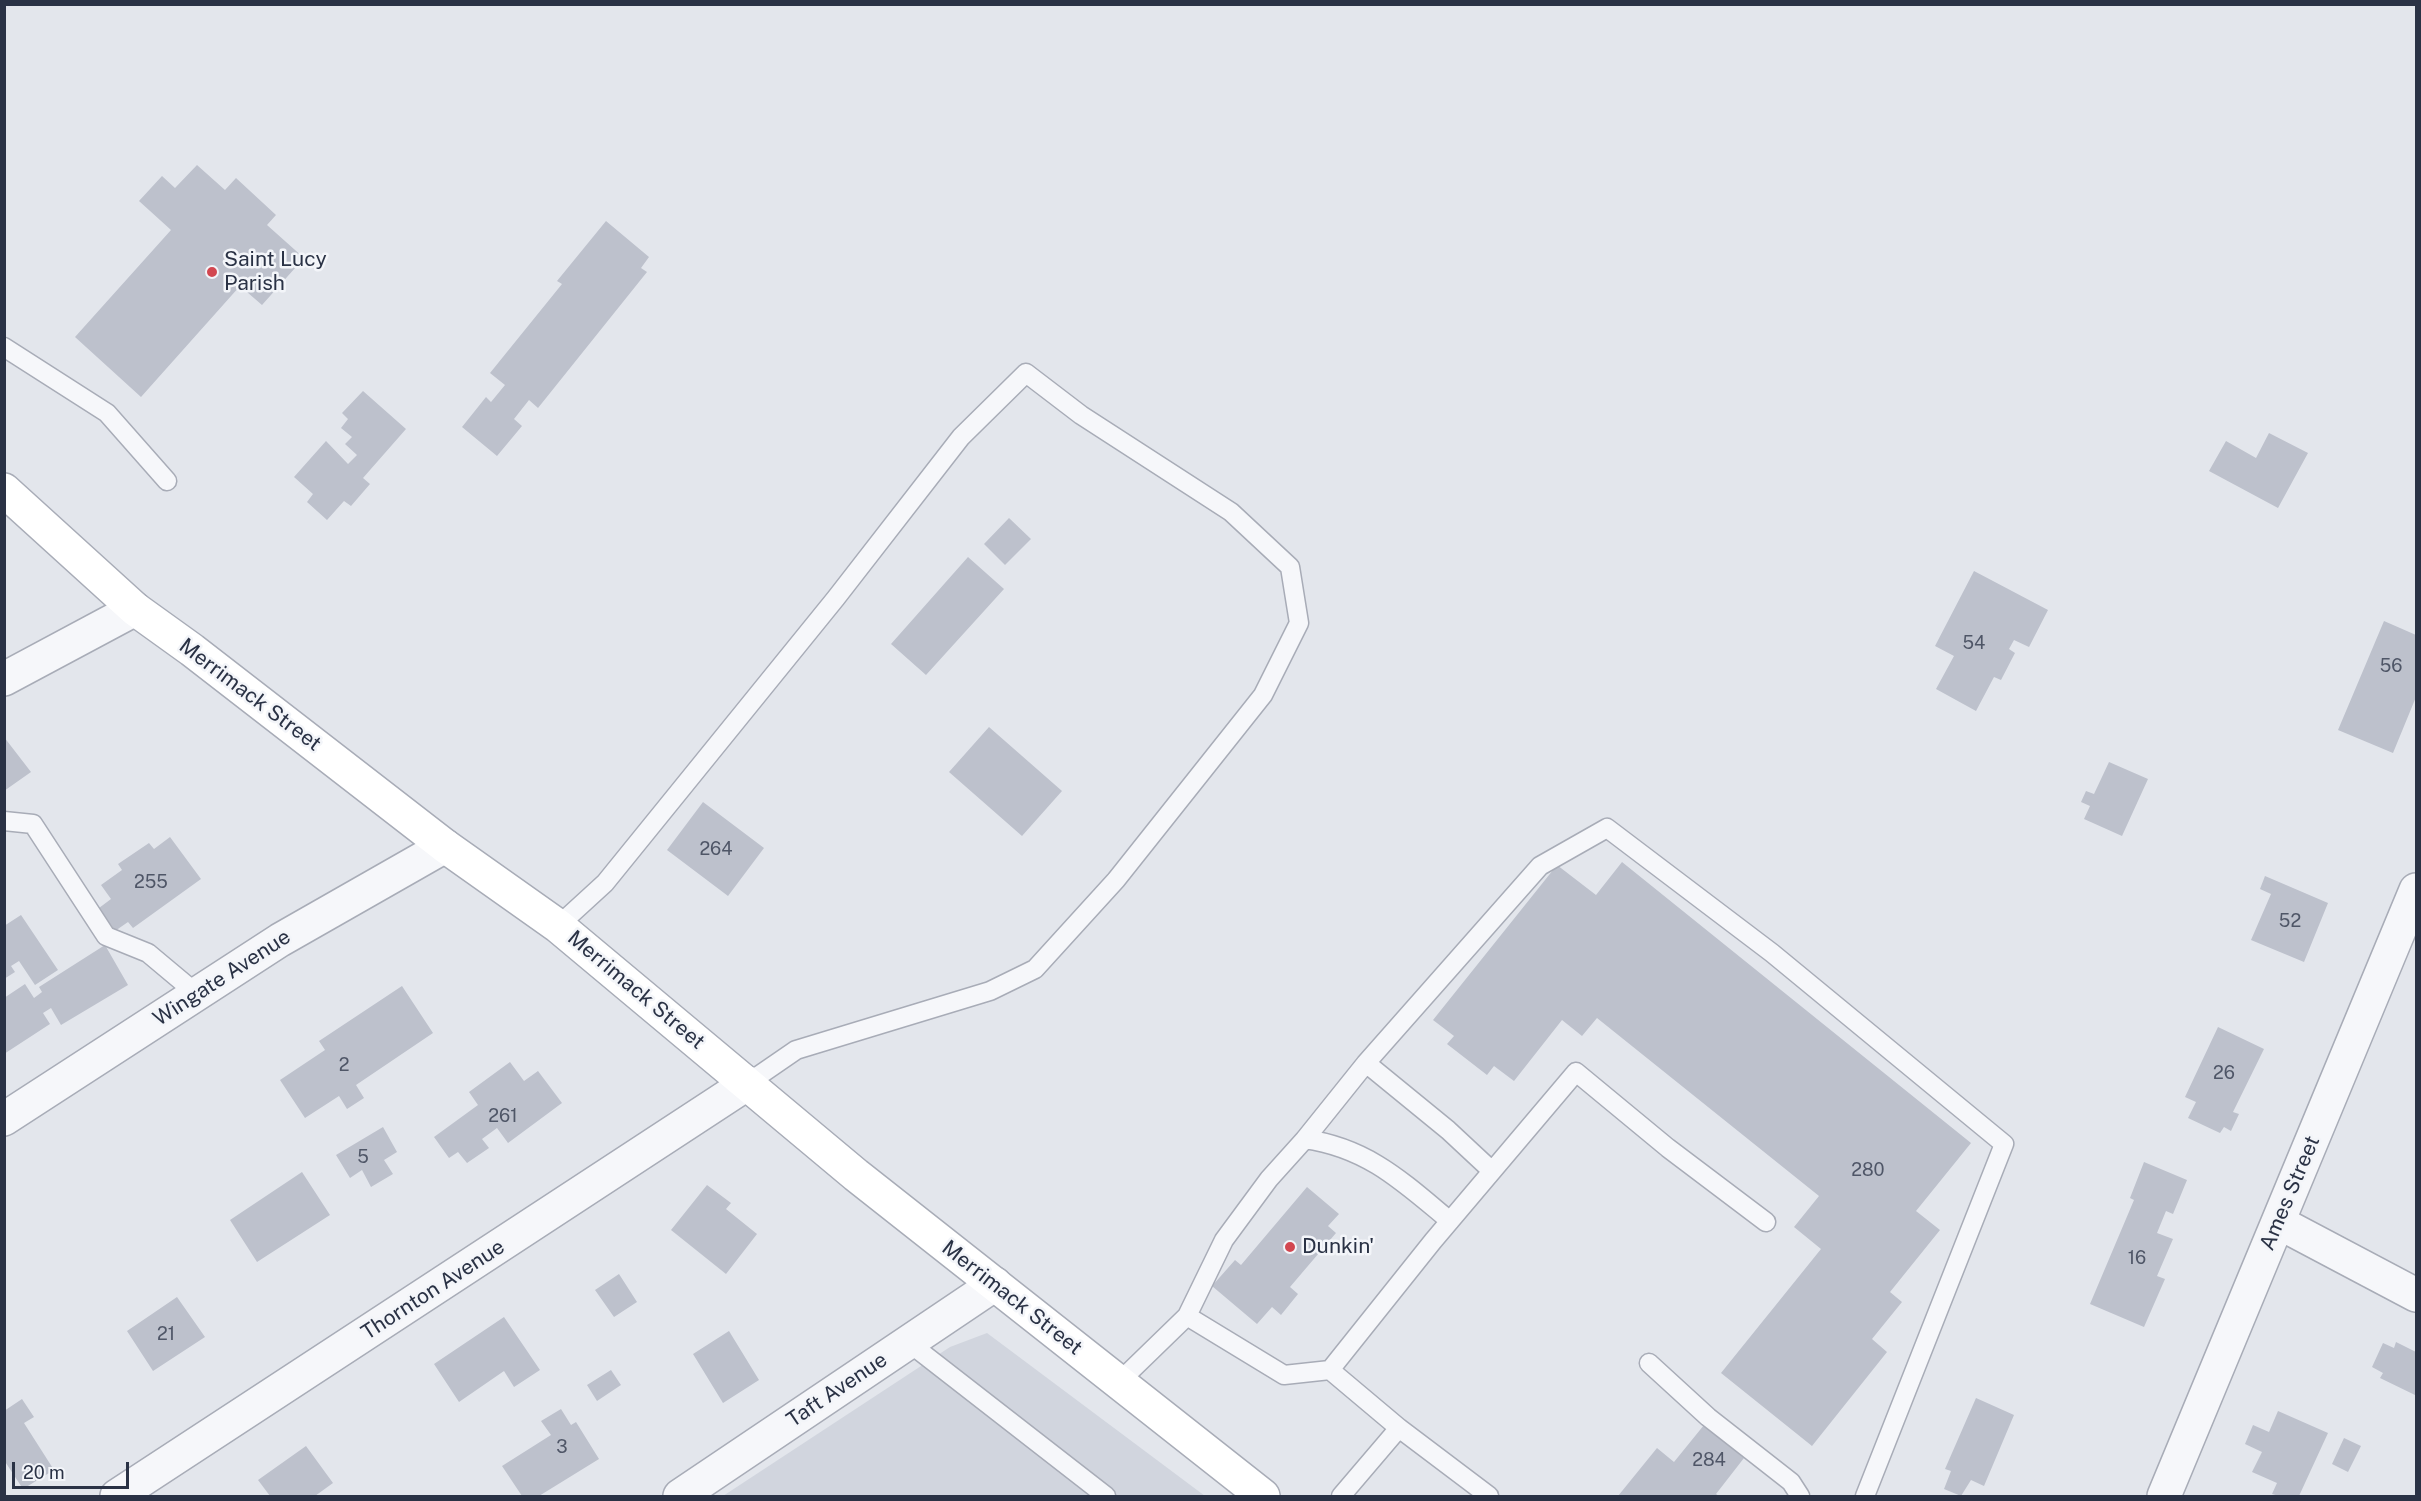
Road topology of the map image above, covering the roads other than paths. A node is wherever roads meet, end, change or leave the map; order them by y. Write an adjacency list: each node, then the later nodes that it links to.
1 (4, 347): 2 (lane)
2 (167, 482)
3 (4, 490): 4 (main road, Merrimack Street)
4 (135, 609): 5 (street); 7 (main road, Merrimack Street)
5 (4, 680)
6 (4, 821): 10 (lane)
7 (445, 846): 9 (main road, Merrimack Street); 10 (street, Wingate Avenue)
8 (2416, 890): 18 (street, Ames Street)
9 (558, 926): 12 (main road, Merrimack Street); 12 (lane)
10 (197, 994): 13 (street, Wingate Avenue)
11 (1366, 1063): 14 (lane); 15 (lane); 34 (lane)
12 (748, 1083): 19 (main road, Merrimack Street); 27 (street, Thornton Avenue)
13 (4, 1119)
14 (1305, 1139): 16 (lane); 21 (lane)
15 (1492, 1171): 16 (lane); 17 (lane)
16 (1450, 1221): 24 (lane)
17 (1766, 1222)
18 (2278, 1222): 20 (street); 35 (street, Ames Street)
19 (995, 1284): 22 (street, Taft Avenue); 25 (main road, Merrimack Street)
20 (2416, 1295)
21 (1187, 1316): 24 (lane); 25 (lane)
22 (908, 1342): 28 (street, Taft Avenue); 29 (lane)
23 (1649, 1363): 33 (lane)
24 (1330, 1370): 26 (lane)
25 (1119, 1382): 30 (main road, Merrimack Street)
26 (1399, 1428): 31 (lane); 32 (lane)
27 (117, 1497)
28 (680, 1497)
29 (1106, 1497)
30 (1263, 1497)
31 (1341, 1497)
32 (1489, 1497)
33 (1800, 1497)
34 (1865, 1497)
35 (2164, 1497)

